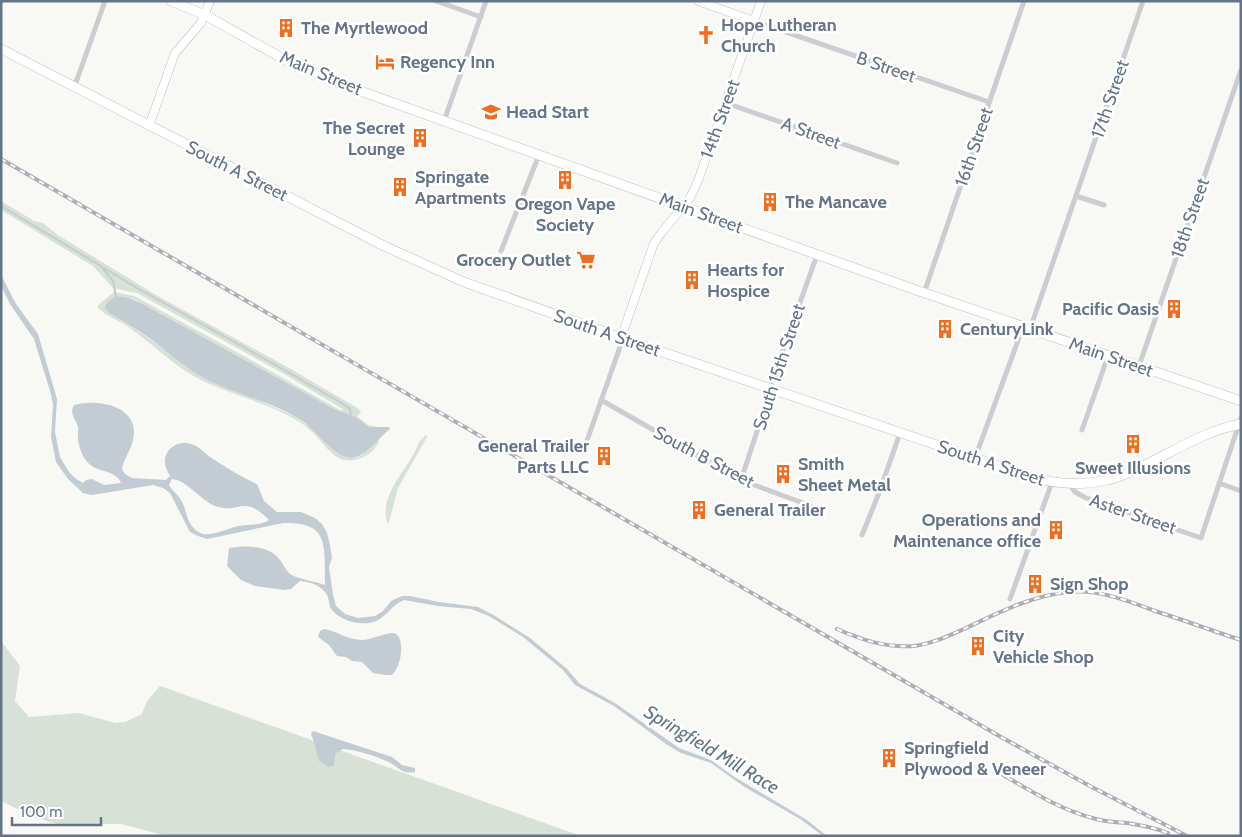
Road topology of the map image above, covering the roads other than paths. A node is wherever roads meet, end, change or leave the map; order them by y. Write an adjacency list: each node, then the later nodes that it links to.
1 (105, 1): 15 (street)
2 (171, 1): 10 (main road, Main Street)
3 (210, 1): 10 (main road)
4 (436, 1): 11 (street)
5 (486, 1): 11 (street)
6 (698, 1): 12 (main road, B Street)
7 (761, 1): 12 (main road, 14th Street)
8 (1024, 1): 16 (street, 16th Street)
9 (1143, 1): 22 (street, 17th Street)
10 (205, 15): 18 (main road, Main Street); 19 (main road)
11 (480, 17): 18 (street)
12 (754, 21): 16 (street, B Street); 17 (main road, 14th Street)
13 (1, 49): 15 (main road, South A Street)
14 (1241, 70): 31 (street, 18th Street)
15 (74, 88): 19 (main road, South A Street)
16 (989, 102): 27 (street, 16th Street)
17 (726, 103): 21 (street, A Street); 24 (main road, 14th Street)
18 (444, 121): 20 (main road, Main Street)
19 (149, 126): 29 (main road, South A Street)
20 (538, 155): 24 (main road, Main Street); 25 (street)
21 (896, 163)
22 (1076, 196): 23 (street); 28 (street, 17th Street)
23 (1104, 206)
24 (683, 207): 26 (main road, Main Street); 29 (main road, 14th Street)
25 (501, 251)
26 (817, 255): 27 (main road, Main Street); 32 (street, South 15th Street)
27 (924, 293): 28 (main road, Main Street)
28 (1026, 328): 30 (main road, Main Street); 39 (street, 17th Street)
29 (621, 338): 32 (main road, South A Street); 33 (street)
30 (1108, 356): 31 (main road, Main Street); 36 (street)
31 (1138, 367): 34 (main road, Main Street)
32 (770, 389): 37 (main road, South A Street); 40 (street, South 15th Street)
33 (601, 400): 38 (street); 40 (street, South B Street)
34 (1241, 401)
35 (1240, 422): 42 (street); 43 (main road, South A Street)
36 (1082, 430)
37 (900, 434): 39 (main road, South A Street); 46 (street)
38 (582, 452)
39 (975, 458): 41 (main road, South A Street)
40 (741, 480): 45 (street, South B Street)
41 (1052, 482): 43 (main road, South A Street); 47 (street)
42 (1219, 483): 43 (street, Aster Street); 44 (street)
43 (1069, 484)
44 (1241, 491)
45 (810, 506)
46 (862, 535)
47 (1010, 599)

